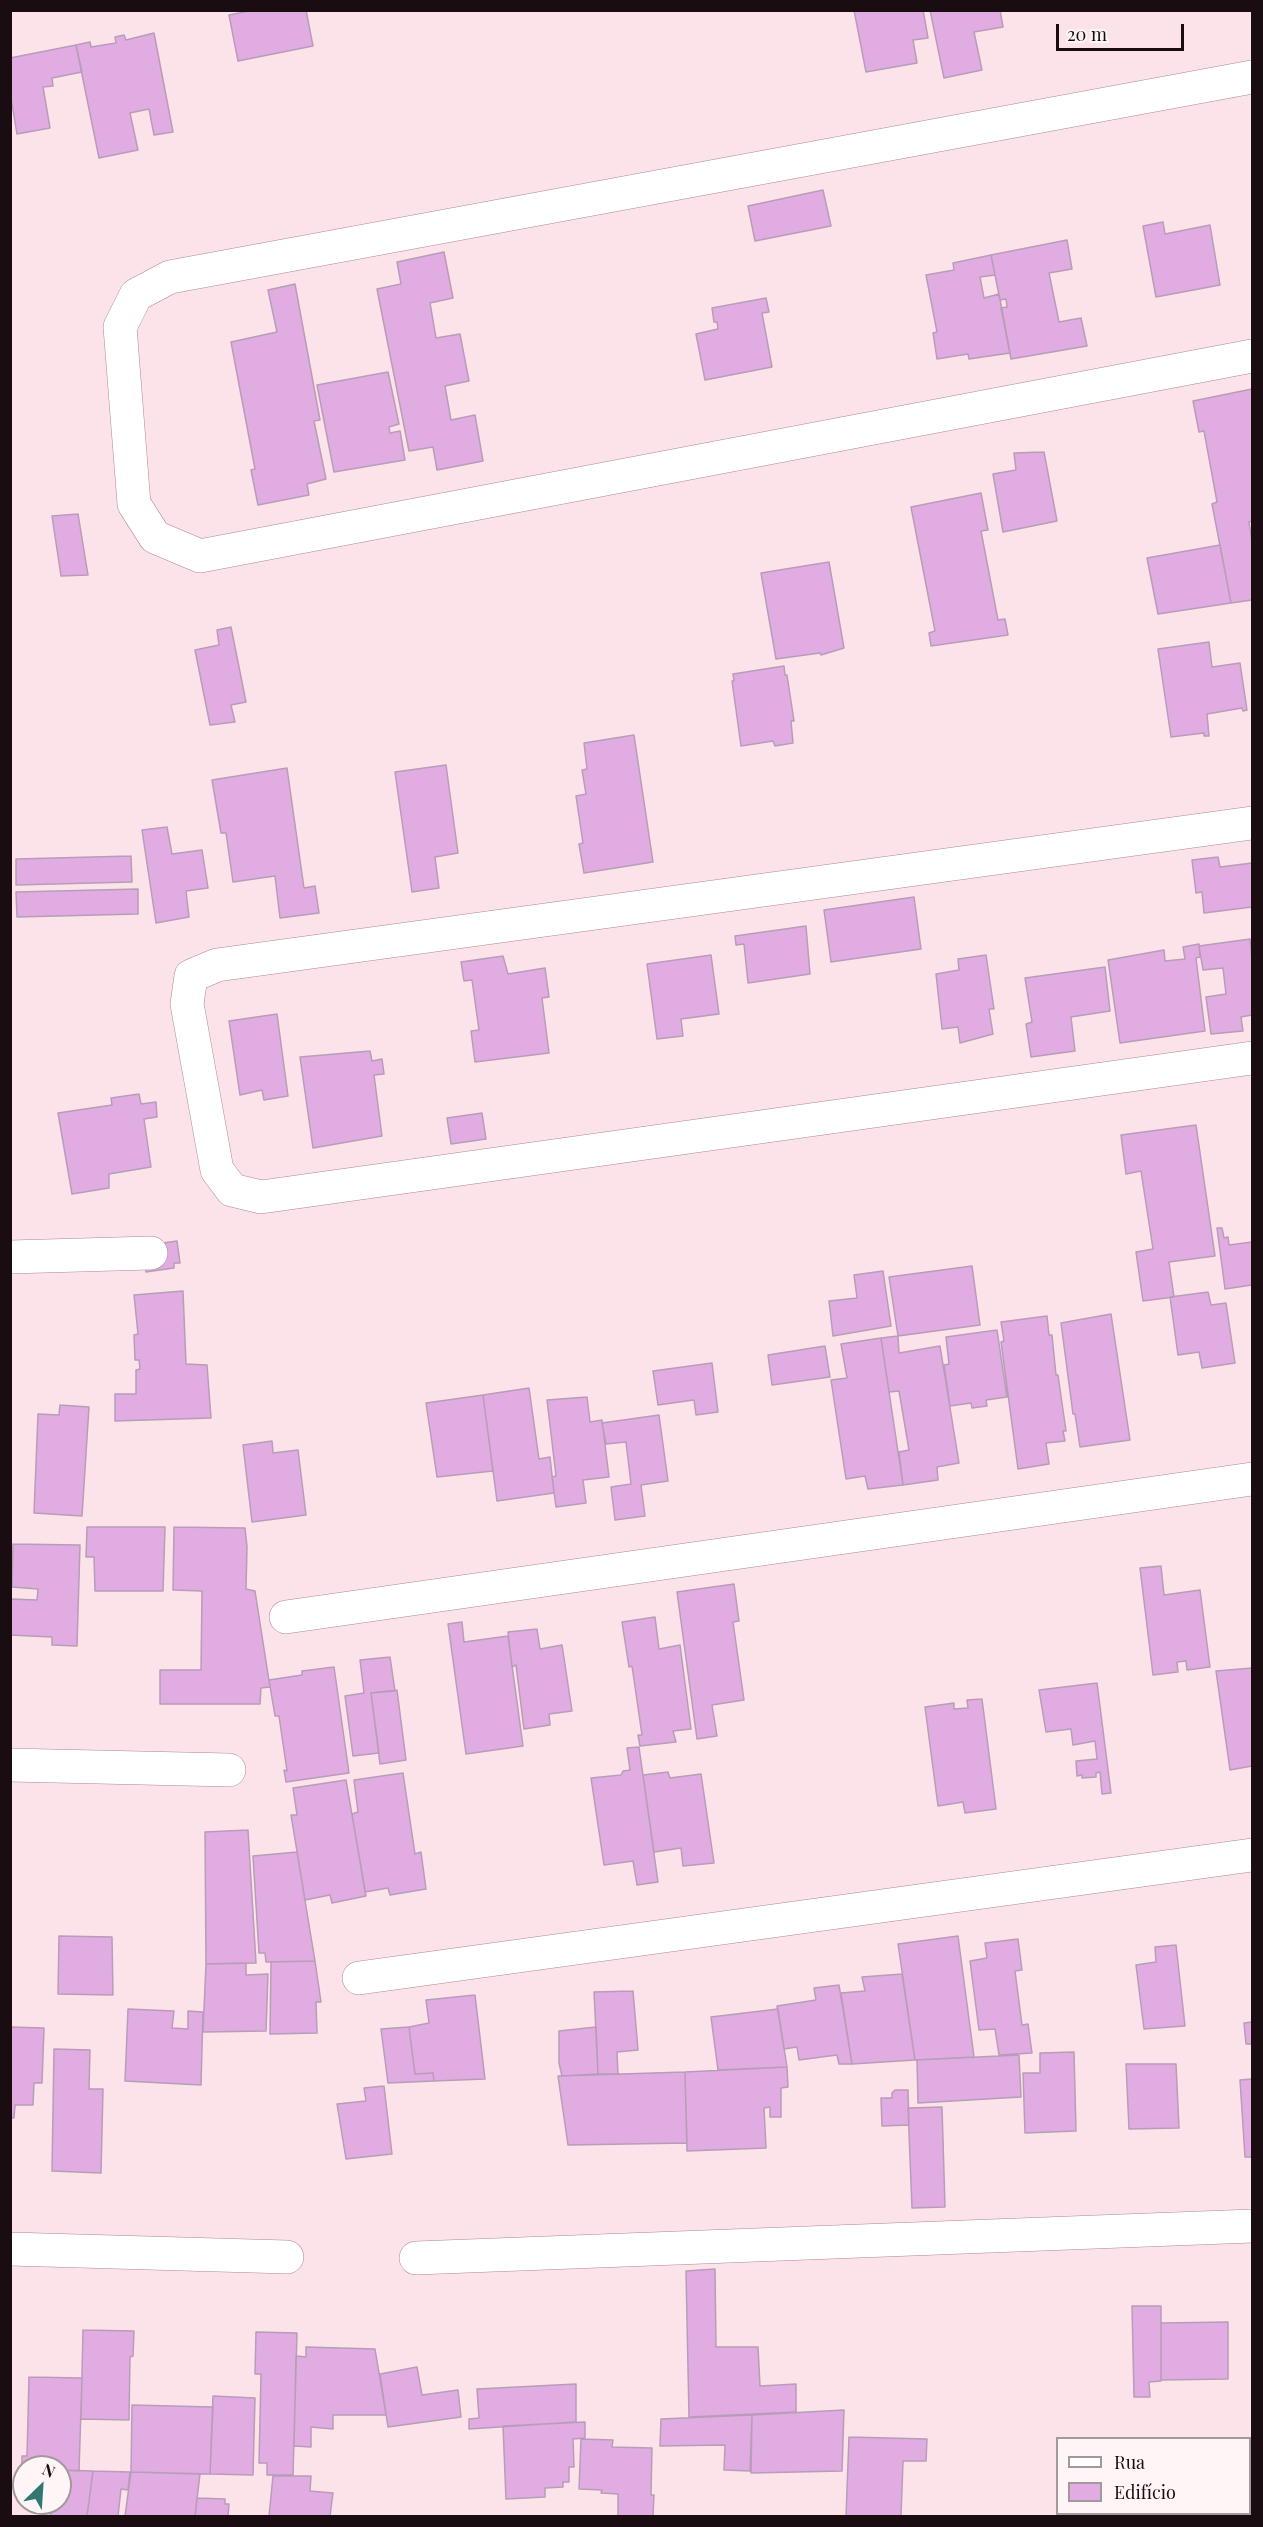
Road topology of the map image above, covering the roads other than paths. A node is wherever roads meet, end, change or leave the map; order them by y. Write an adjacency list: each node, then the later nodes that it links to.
1 (1252, 77): 2 (street)
2 (1252, 356)
3 (1252, 823): 4 (street)
4 (1252, 1058)
5 (151, 1253): 6 (street)
6 (10, 1257)
7 (1252, 1479): 8 (street)
8 (286, 1617)
9 (10, 1765): 10 (street)
10 (229, 1770)
11 (1252, 1856): 12 (street)
12 (359, 1978)
13 (1252, 2226): 16 (street)
14 (10, 2249): 15 (street)
15 (287, 2257)
16 (416, 2258)

